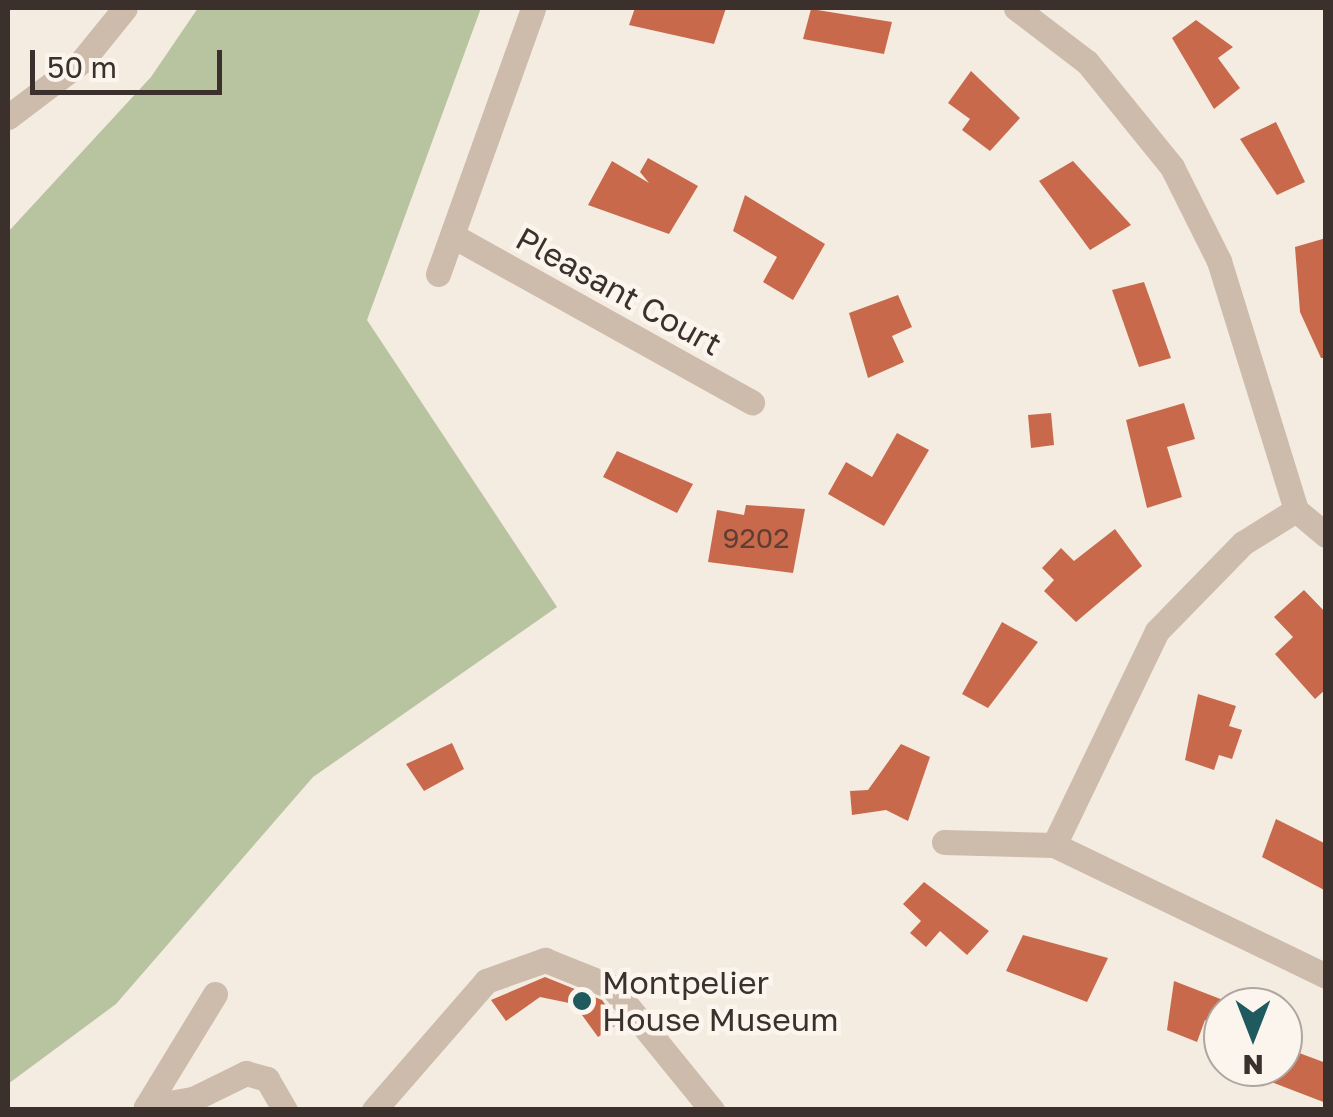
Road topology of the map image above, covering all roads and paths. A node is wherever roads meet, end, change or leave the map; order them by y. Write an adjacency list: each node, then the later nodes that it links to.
1 (125, 8): 4 (street)
2 (533, 8): 5 (street)
3 (1016, 8): 8 (street)
4 (8, 117)
5 (454, 237): 6 (street); 7 (street, Pleasant Court)
6 (438, 274)
7 (752, 402)
8 (1296, 510): 9 (street); 11 (street)
9 (1326, 535)
10 (944, 842): 11 (street)
11 (1054, 845): 12 (street)
12 (1326, 976)
13 (214, 994): 14 (street)
14 (141, 1109): 15 (street)
15 (285, 1110)
16 (374, 1110): 17 (street)
17 (712, 1110)

